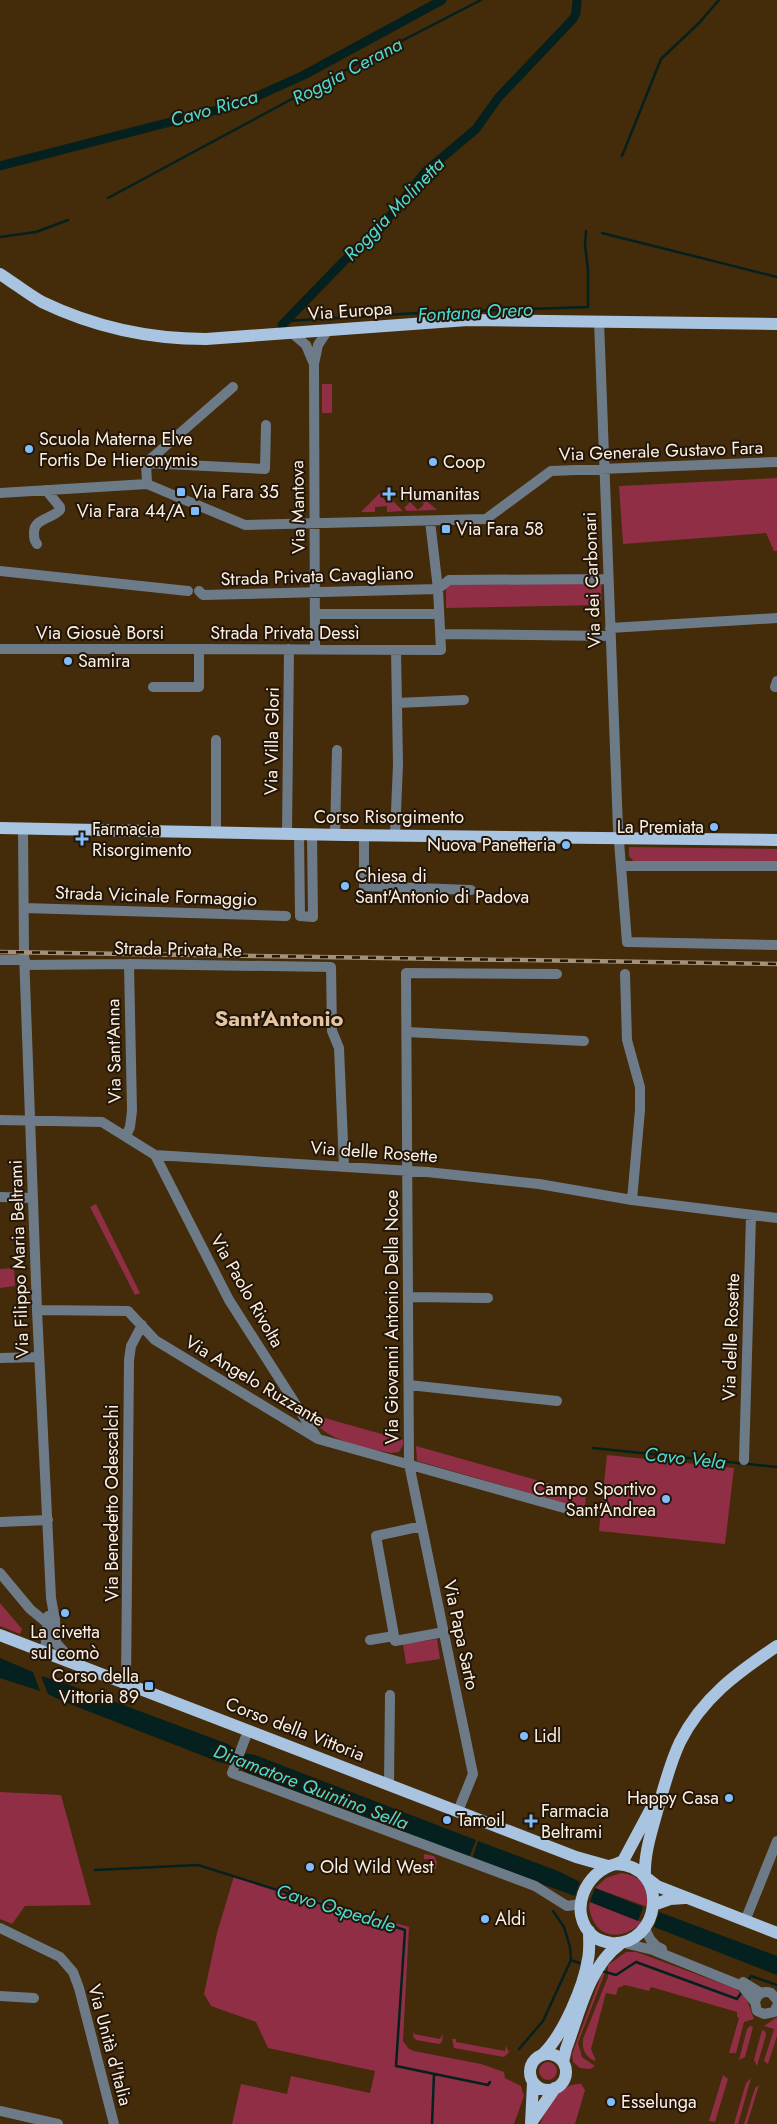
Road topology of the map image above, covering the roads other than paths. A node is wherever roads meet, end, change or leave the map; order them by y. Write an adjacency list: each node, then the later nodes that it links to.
1 (0, 274): 5 (main road, Via Europa)
2 (599, 321): 3 (main road, Via Europa); 4 (main road, Via Europa); 11 (street, Via dei Carbonari)
3 (777, 324)
4 (328, 330): 5 (main road, Via Europa); 6 (street, Via Mantova)
5 (292, 333): 6 (street, Via Mantova)
6 (314, 364): 16 (street, Via Mantova)
7 (233, 386): 10 (street)
8 (266, 426): 10 (street)
9 (777, 462): 11 (street, Via Generale Gustavo Fara)
10 (146, 463): 12 (street)
11 (604, 468): 15 (street, Via Generale Gustavo Fara); 19 (street, Via dei Carbonari)
12 (147, 484): 13 (street, Via Generale Gustavo Fara); 16 (street, Via Generale Gustavo Fara)
13 (46, 490): 14 (street, Via Generale Gustavo Fara); 17 (street)
14 (0, 493)
15 (430, 521): 16 (street, Via Generale Gustavo Fara); 20 (street)
16 (314, 523): 21 (street, Via Mantova)
17 (37, 544)
18 (0, 571): 21 (street, Strada Privata Cavagliano)
19 (608, 579): 20 (street); 25 (street, Via dei Carbonari)
20 (438, 589): 21 (street, Strada Privata Cavagliano); 23 (street)
21 (316, 594): 22 (street, Via Mantova)
22 (316, 614): 23 (street); 30 (street, Via Mantova)
23 (439, 614): 26 (street)
24 (777, 618): 25 (street)
25 (610, 632): 26 (street); 47 (street, Via dei Carbonari)
26 (440, 634): 31 (street, Strada Privata Dessì)
27 (0, 649): 28 (street, Via Giosuè Borsi)
28 (199, 649): 29 (street, Strada Privata Dessì); 33 (street, Strada Privata Dessì)
29 (289, 649): 30 (street, Strada Privata Dessì); 42 (street, Via Villa Glori)
30 (315, 649): 31 (street, Strada Privata Dessì)
31 (396, 650): 36 (street)
32 (777, 681): 34 (street)
33 (153, 687)
34 (777, 687)
35 (464, 700): 36 (street)
36 (397, 703): 46 (street)
37 (216, 740): 41 (street)
38 (337, 750): 44 (street)
39 (0, 828): 40 (main road, Corso Risorgimento)
40 (23, 828): 41 (main road, Corso Risorgimento); 52 (street, Via Filippo Maria Beltrami)
41 (216, 832): 42 (main road, Corso Risorgimento)
42 (293, 834): 43 (main road, Corso Risorgimento); 43 (street, Via Villa Glori)
43 (312, 834): 44 (main road, Corso Risorgimento)
44 (335, 835): 45 (main road, Corso Risorgimento)
45 (364, 835): 46 (main road, Corso Risorgimento); 51 (street)
46 (395, 835): 47 (main road, Corso Risorgimento)
47 (618, 838): 48 (main road, Corso Risorgimento); 49 (street, Via dei Carbonari)
48 (777, 840)
49 (621, 866): 50 (street); 54 (street, Via dei Carbonari)
50 (777, 866)
51 (470, 890)
52 (24, 908): 53 (street, Strada Vicinale Formaggio); 56 (street, Via Filippo Maria Beltrami)
53 (286, 916)
54 (777, 945)
55 (0, 960): 56 (street, Strada Privata Re)
56 (25, 962): 57 (street, Strada Privata Re); 63 (street, Via Filippo Maria Beltrami)
57 (129, 964): 64 (street, Via Sant'Anna); 66 (street, Strada Privata Re)
58 (557, 974): 60 (street, Via Giovanni Antonio Della Noce)
59 (625, 974): 70 (street)
60 (407, 1032): 61 (street); 67 (street, Via Giovanni Antonio Della Noce)
61 (584, 1041)
62 (0, 1120): 63 (street, Via delle Rosette)
63 (30, 1121): 64 (street, Via delle Rosette); 69 (street, Via Filippo Maria Beltrami)
64 (126, 1136): 65 (street, Via delle Rosette)
65 (155, 1154): 66 (street, Via delle Rosette); 81 (street, Via Paolo Rivolta)
66 (344, 1166): 67 (street, Via delle Rosette)
67 (407, 1170): 70 (street, Via delle Rosette); 73 (street, Via Giovanni Antonio Della Noce)
68 (0, 1197): 69 (street)
69 (33, 1198): 75 (street, Via Filippo Maria Beltrami)
70 (632, 1200): 71 (street, Via delle Rosette)
71 (751, 1216): 72 (street, Via delle Rosette); 82 (street, Via delle Rosette)
72 (777, 1218)
73 (408, 1296): 74 (street); 79 (street, Via Giovanni Antonio Della Noce)
74 (488, 1298)
75 (37, 1310): 76 (street, Via Angelo Ruzzante); 77 (street, Via Filippo Maria Beltrami)
76 (142, 1325): 81 (street, Via Angelo Ruzzante); 97 (street, Via Benedetto Odescalchi)
77 (39, 1357): 78 (street); 85 (street, Via Filippo Maria Beltrami)
78 (0, 1358)
79 (409, 1385): 80 (street); 83 (street, Via Giovanni Antonio Della Noce)
80 (557, 1401)
81 (318, 1439): 83 (street, Via Angelo Ruzzante)
82 (744, 1460)
83 (409, 1464): 84 (street, Via Angelo Ruzzante); 87 (street, Via Papa Sarto)
84 (582, 1513)
85 (48, 1520): 86 (street); 89 (street, Via Filippo Maria Beltrami)
86 (0, 1522)
87 (422, 1526): 91 (street, Via Papa Sarto); 93 (street)
88 (0, 1573): 90 (street)
89 (51, 1598): 90 (street, Via Filippo Maria Beltrami); 96 (street, Via Filippo Maria Beltrami)
90 (47, 1623): 96 (street, Via Filippo Maria Beltrami)
91 (444, 1632): 93 (street); 102 (street, Via Papa Sarto)
92 (0, 1635): 96 (main road, Corso della Vittoria)
93 (394, 1636): 94 (street)
94 (370, 1640)
95 (777, 1646): 100 (main road)
96 (51, 1650): 97 (main road, Corso della Vittoria)
97 (126, 1684): 99 (main road, Corso della Vittoria)
98 (390, 1695): 101 (street)
99 (248, 1731): 101 (main road, Corso della Vittoria); 109 (street)
100 (667, 1779): 105 (main road); 106 (main road)
101 (389, 1784): 102 (main road, Corso della Vittoria)
102 (458, 1811): 104 (main road, Corso della Vittoria)
103 (776, 1844): 111 (street)
104 (576, 1857): 105 (main road, Corso della Vittoria); 107 (main road)
105 (612, 1865): 106 (main road); 107 (main road)
106 (645, 1877): 108 (main road); 110 (main road)
107 (588, 1884): 109 (main road)
108 (686, 1898): 110 (main road); 111 (main road)
109 (581, 1901): 114 (main road)
110 (653, 1907): 112 (main road)
111 (745, 1921): 115 (main road)
112 (646, 1926): 116 (main road); 118 (street)
113 (0, 1928): 131 (street, Via Unità d'Italia)
114 (589, 1931): 116 (main road); 117 (main road)
115 (777, 1933)
116 (622, 1943): 117 (main road); 118 (street)
117 (592, 1967): 124 (main road); 125 (main road)
118 (745, 1986): 119 (street); 122 (street)
119 (761, 1993): 122 (street); 123 (street)
120 (0, 1996): 121 (street)
121 (34, 1998)
122 (754, 2002): 123 (street)
123 (777, 2003)
124 (543, 2054): 125 (main road); 126 (main road)
125 (563, 2062): 127 (main road)
126 (533, 2083): 127 (main road); 129 (main road)
127 (555, 2088): 129 (main road)
128 (0, 2111): 130 (street)
129 (531, 2123)
130 (58, 2124)
131 (114, 2124)

